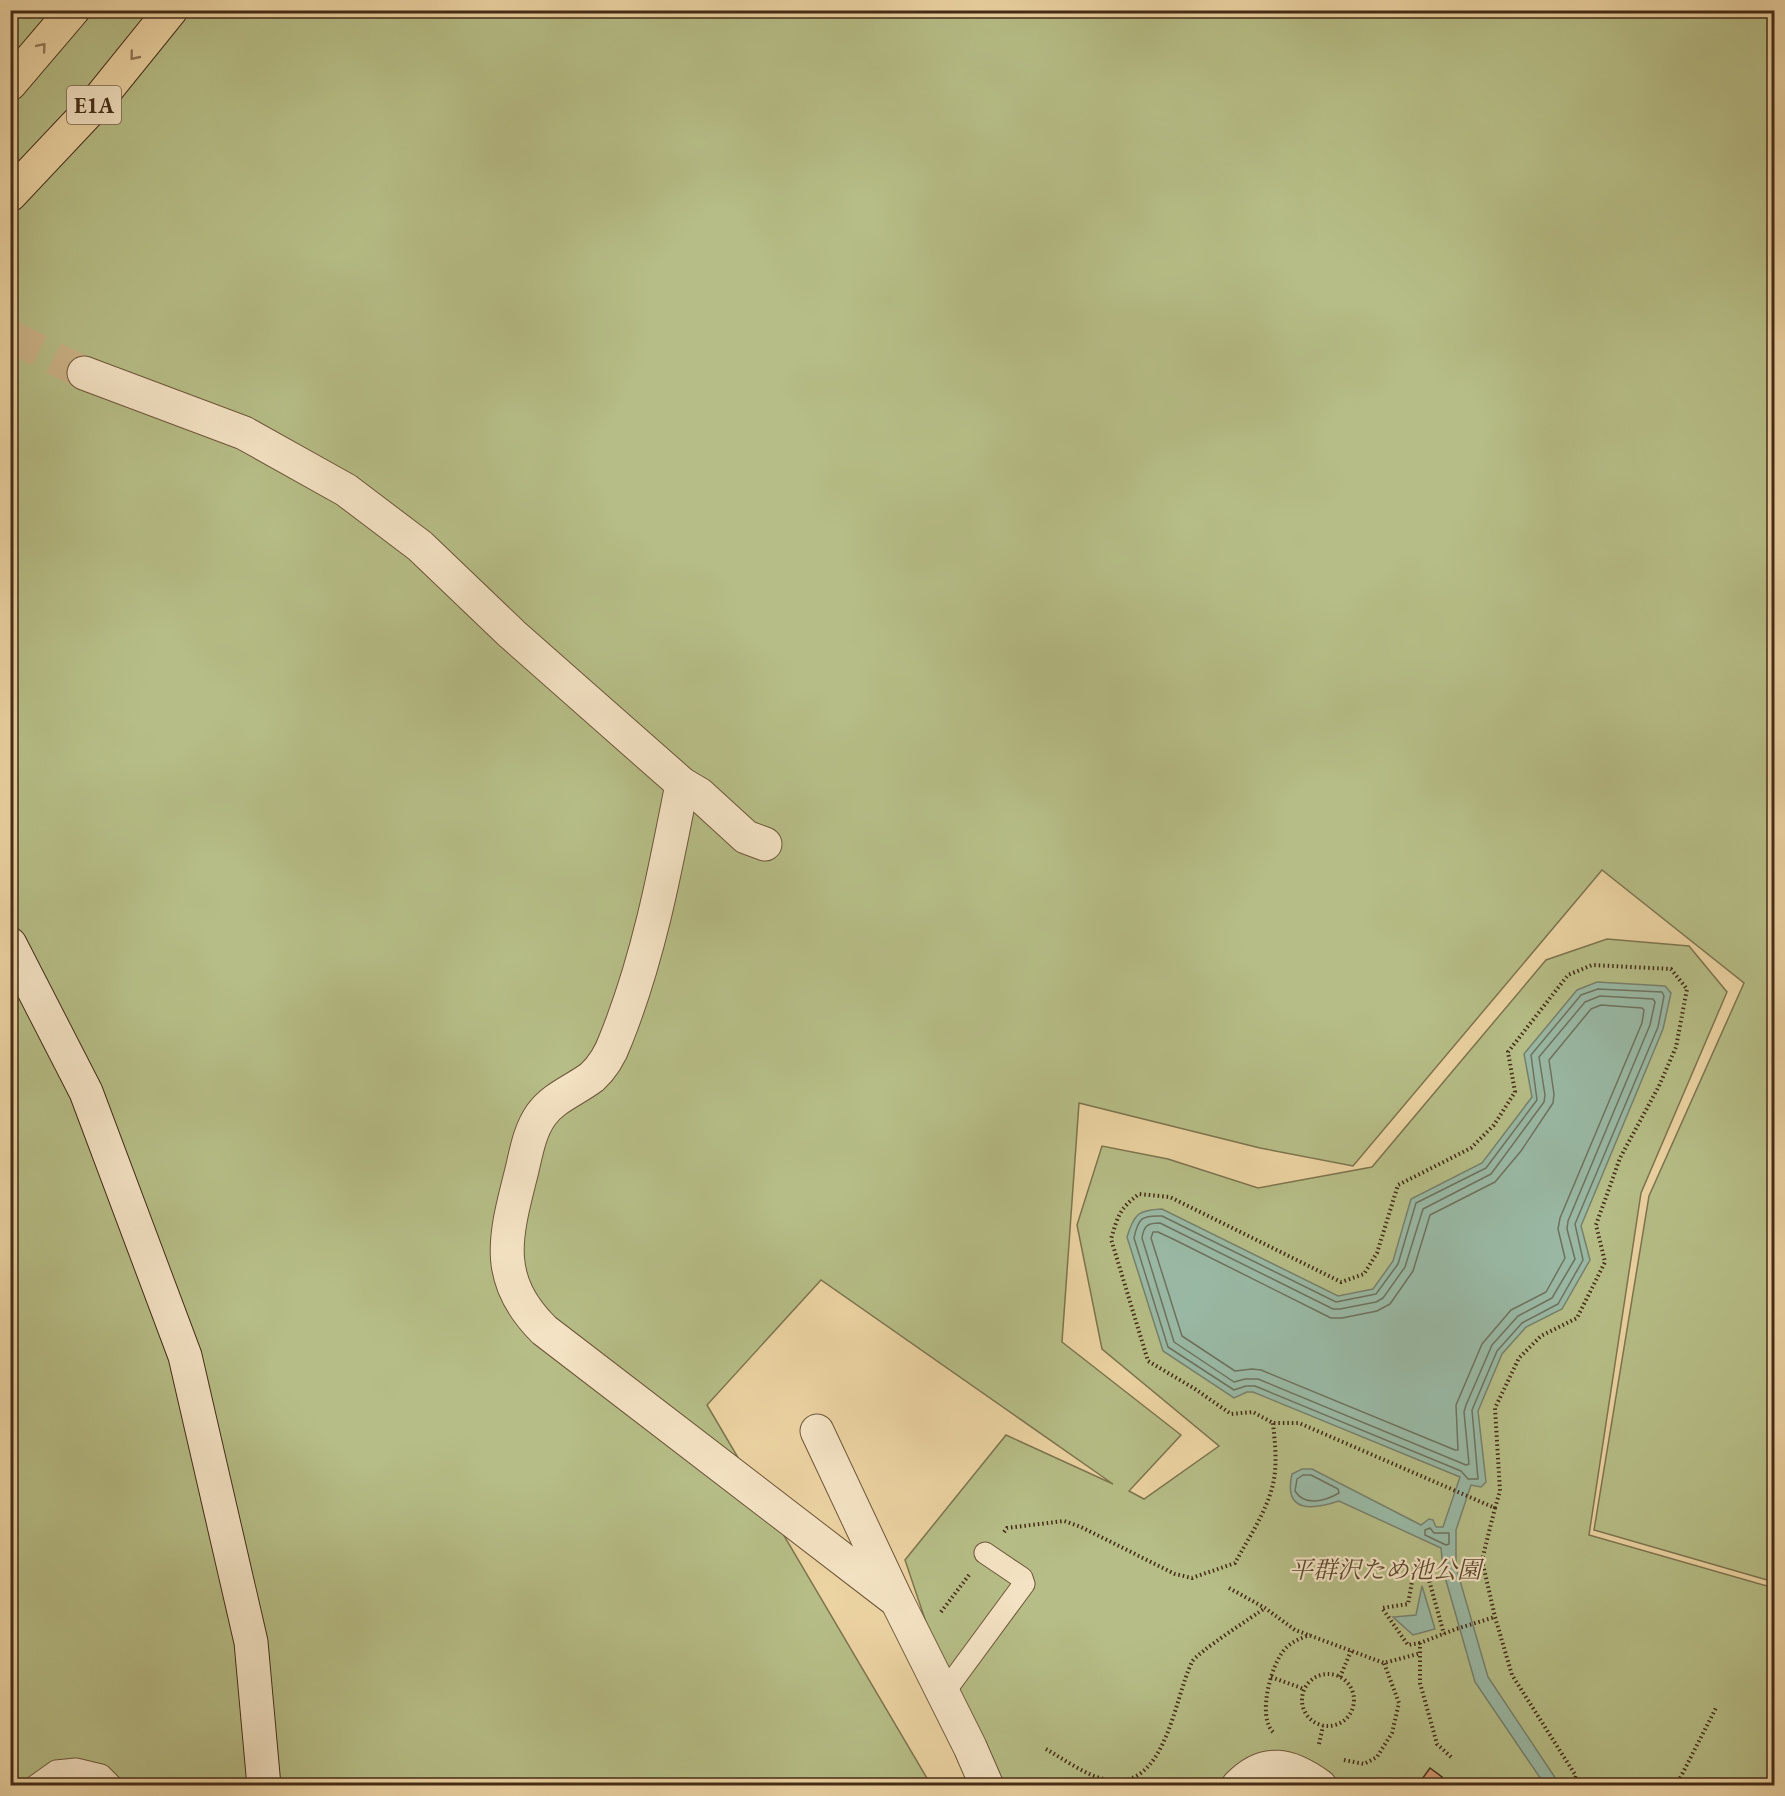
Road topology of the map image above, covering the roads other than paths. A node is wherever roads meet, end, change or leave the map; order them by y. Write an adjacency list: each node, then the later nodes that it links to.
1 (73, 10): 3 (highway, one-way to 1)
2 (171, 10): 4 (highway, E1A, one-way to 4)
3 (10, 84)
4 (10, 195)
5 (84, 373): 6 (street)
6 (682, 784): 7 (street); 11 (street)
7 (765, 844)
8 (10, 944): 15 (street)
9 (817, 1431): 11 (street)
10 (985, 1553): 12 (lane)
11 (897, 1601): 12 (street)
12 (943, 1694): 16 (street)
13 (35, 1785): 14 (lane)
14 (112, 1785)
15 (264, 1785)
16 (987, 1785)
17 (1238, 1785): 18 (street)
18 (1320, 1785)

